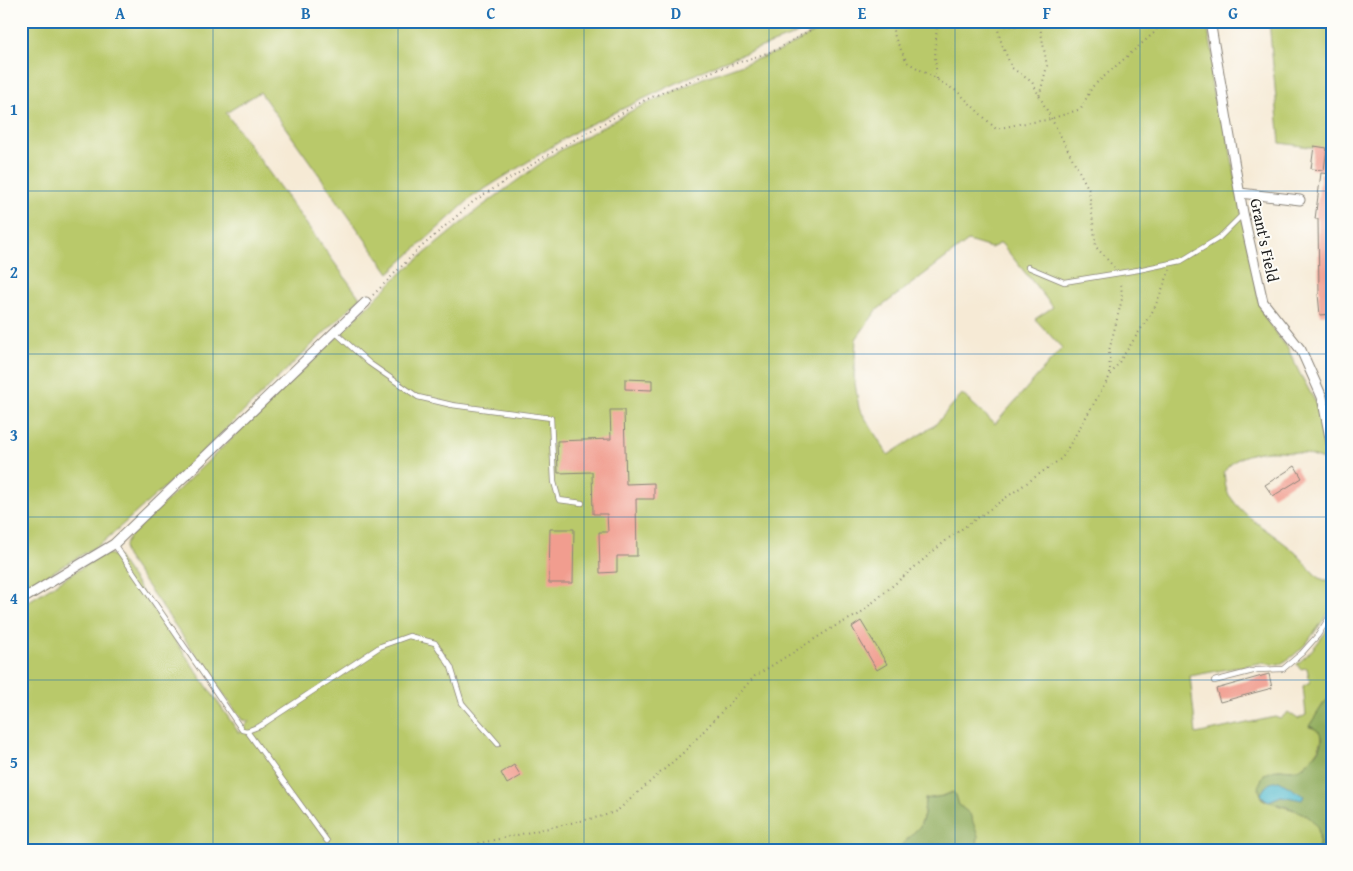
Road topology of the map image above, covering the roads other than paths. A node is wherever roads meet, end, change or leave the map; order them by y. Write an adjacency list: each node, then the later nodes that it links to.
1 (1210, 21): 2 (street, Grant's Field)
2 (1240, 193): 3 (street); 4 (street, Grant's Field)
3 (1300, 200)
4 (1243, 213): 5 (lane); 8 (street, Grant's Field)
5 (1028, 267)
6 (366, 302): 7 (street)
7 (335, 332): 9 (lane); 10 (street)
8 (1332, 448)
9 (582, 503)
10 (114, 544): 11 (street); 14 (lane)
11 (21, 600)
12 (1332, 613): 13 (lane)
13 (1214, 681)
14 (247, 731): 15 (lane); 16 (lane)
15 (498, 744)
16 (327, 841)

